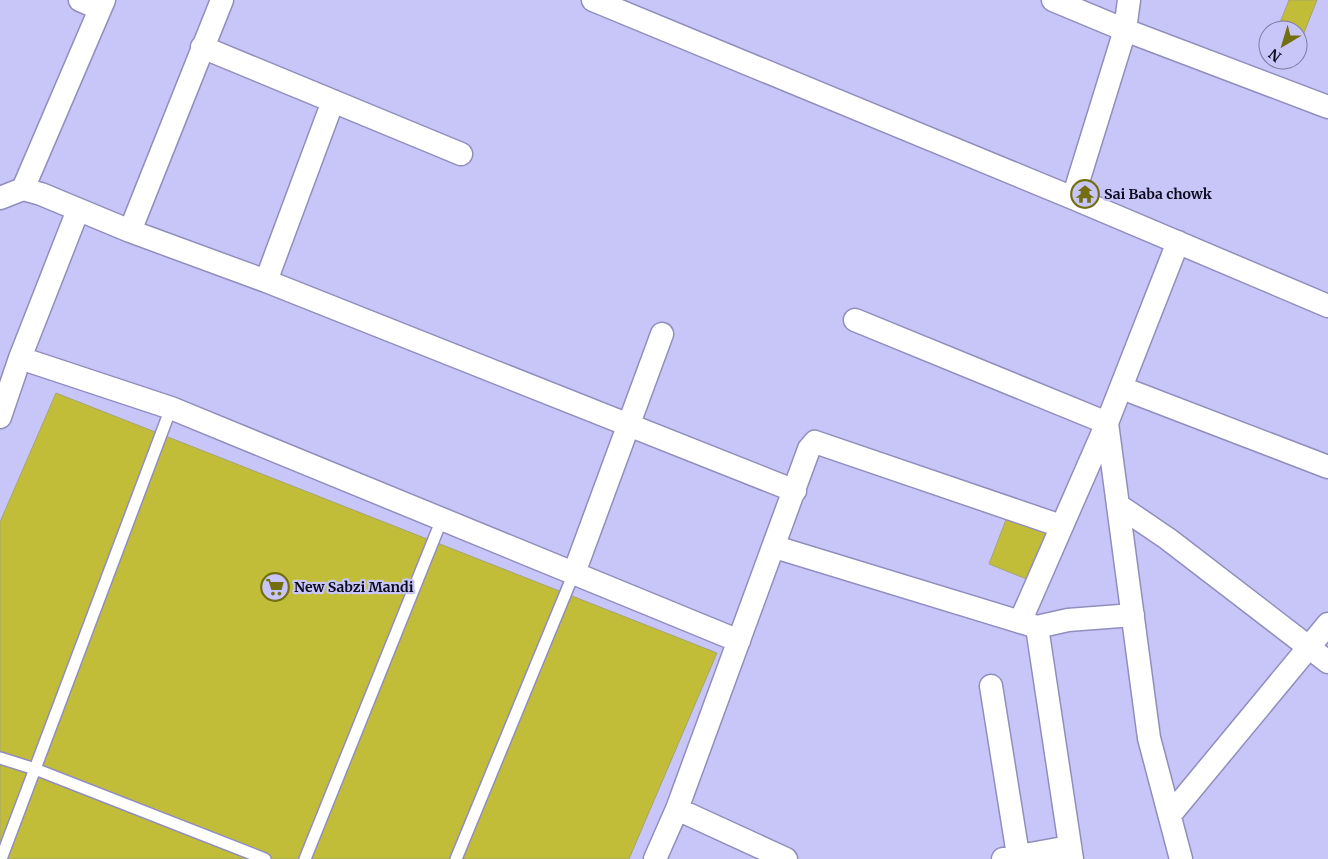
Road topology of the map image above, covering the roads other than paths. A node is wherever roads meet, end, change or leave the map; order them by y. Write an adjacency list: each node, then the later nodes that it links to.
1 (222, 0): 7 (street)
2 (593, 0): 13 (street)
3 (1053, 0): 6 (street)
4 (1129, 0): 6 (street)
5 (95, 3): 11 (street)
6 (1125, 30): 9 (street); 13 (street)
7 (202, 47): 8 (street); 15 (street)
8 (333, 101): 10 (street); 17 (street)
9 (1328, 107)
10 (461, 154)
11 (23, 189): 12 (street); 14 (street)
12 (0, 198)
13 (1074, 198): 16 (street)
14 (78, 210): 15 (street); 21 (street)
15 (130, 231): 17 (street)
16 (1178, 242): 18 (street); 22 (street)
17 (266, 282): 26 (street)
18 (1328, 306)
19 (855, 320): 25 (street)
20 (662, 334): 26 (street)
21 (20, 358): 23 (street); 24 (street)
22 (1122, 388): 25 (street); 27 (street)
23 (171, 408): 30 (street); 42 (lane)
24 (0, 416)
25 (1107, 423): 29 (street); 31 (street)
26 (628, 425): 28 (street); 33 (street)
27 (1328, 468)
28 (795, 491): 31 (street); 32 (street)
29 (1118, 505): 34 (street); 38 (street)
30 (442, 519): 33 (street); 49 (lane)
31 (1061, 526): 35 (street)
32 (775, 547): 35 (street); 37 (street)
33 (574, 573): 37 (street); 50 (lane)
34 (1133, 615): 35 (street); 44 (street)
35 (1028, 624): 45 (street)
36 (1328, 624): 38 (street)
37 (739, 641): 43 (street)
38 (1310, 648): 39 (street); 44 (street)
39 (1328, 662)
40 (991, 686): 46 (street)
41 (0, 758): 42 (lane)
42 (35, 769): 47 (lane); 48 (lane)
43 (677, 809): 51 (street); 52 (street)
44 (1170, 815): 53 (street)
45 (1070, 853): 46 (street)
46 (1010, 857)
47 (1, 859)
48 (265, 859)
49 (305, 859)
50 (456, 859)
51 (655, 859)
52 (786, 859)
53 (1182, 859)

